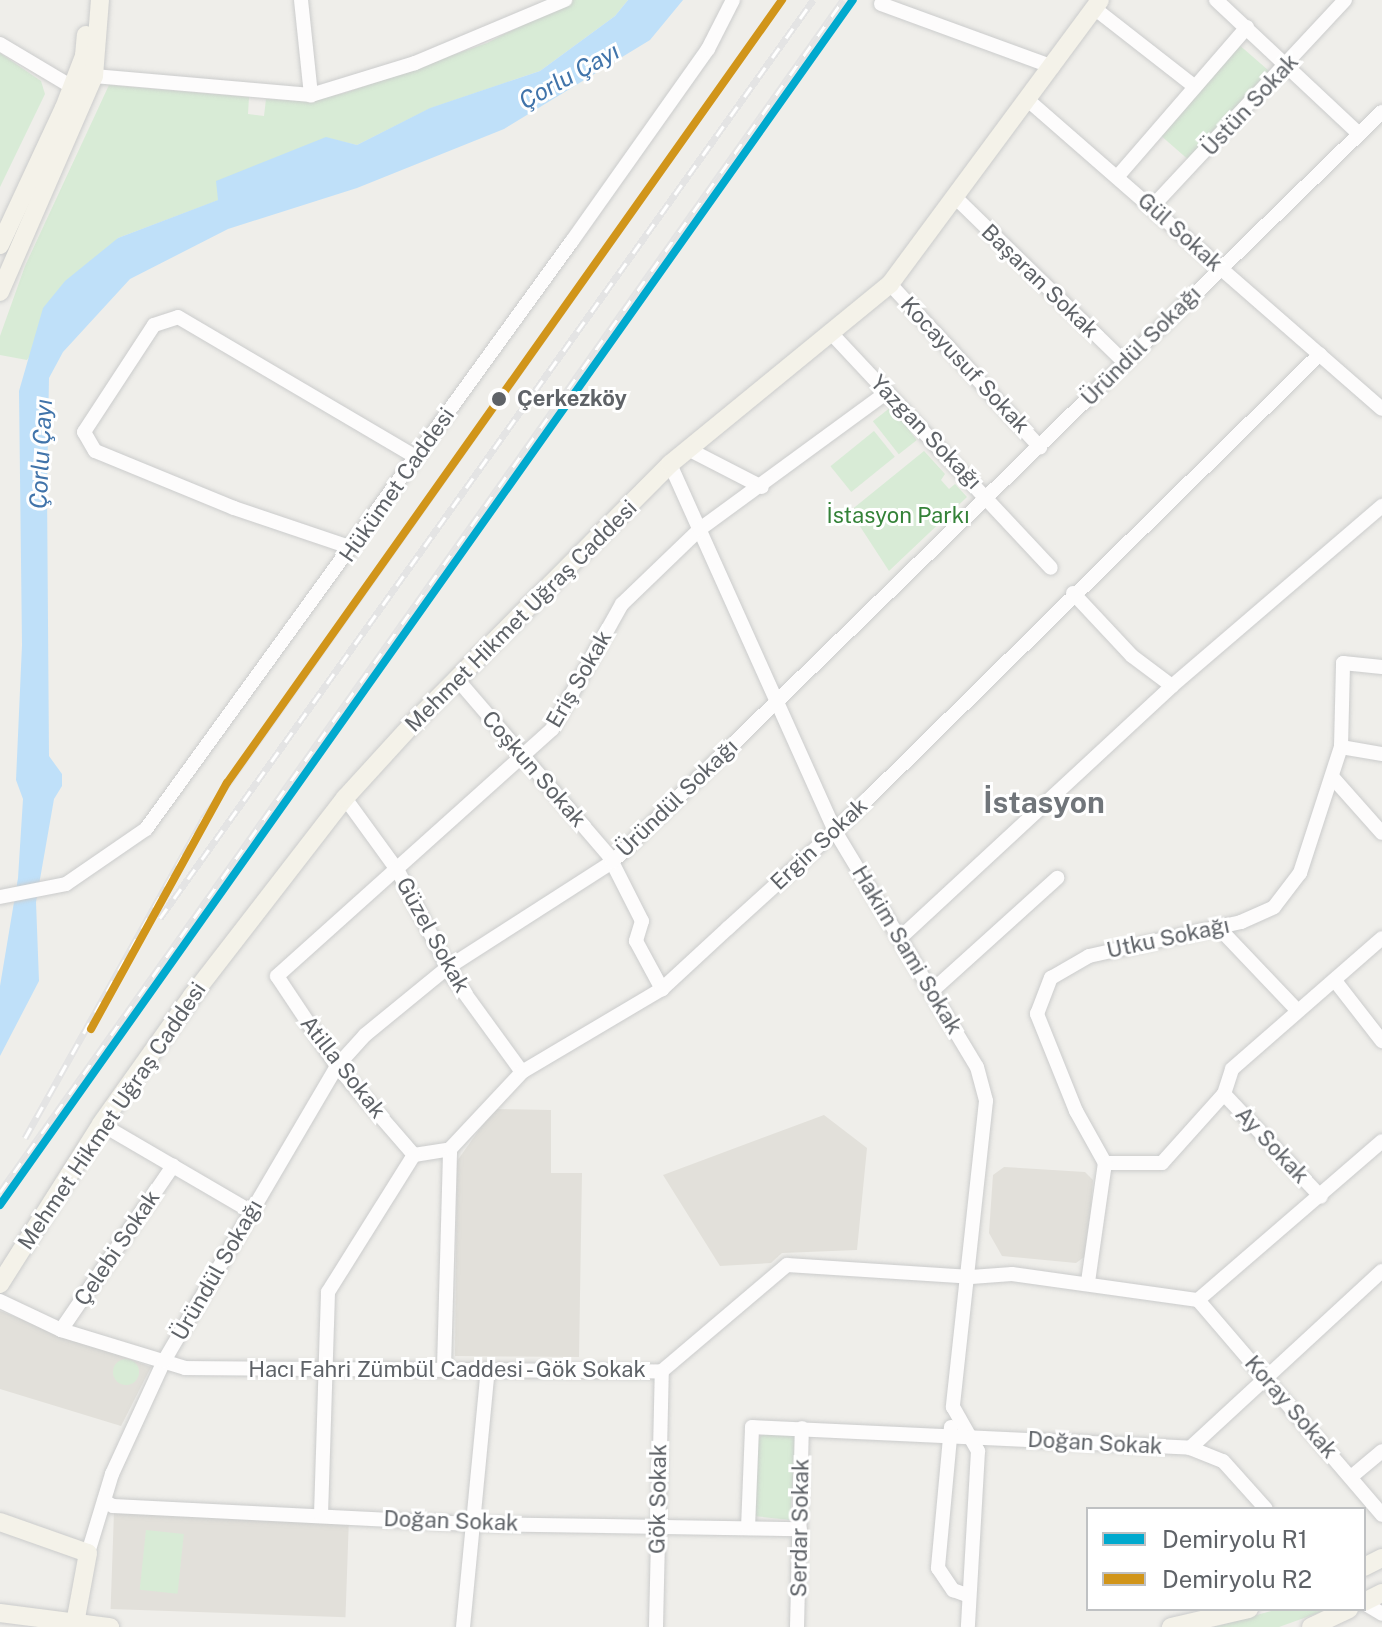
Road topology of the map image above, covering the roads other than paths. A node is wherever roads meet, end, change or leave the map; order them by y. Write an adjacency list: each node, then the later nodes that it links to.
1 (89, 0): 15 (main road)
2 (100, 0): 14 (main road)
3 (301, 0): 17 (street)
4 (565, 0): 17 (street)
5 (733, 0): 35 (street, Hükümet Caddesi)
6 (1216, 0): 10 (street)
7 (1345, 0): 13 (street, Üstün Sokak)
8 (890, 4): 12 (street)
9 (1097, 4): 12 (main road, Mehmet Hikmet Uğraş Caddesi); 16 (street)
10 (1247, 27): 13 (street); 16 (street)
11 (0, 44): 15 (street)
12 (1053, 67): 18 (main road, Mehmet Hikmet Uğraş Caddesi)
13 (1287, 67): 20 (street); 23 (street, Üstün Sokak)
14 (94, 76): 17 (street); 27 (main road)
15 (72, 87): 24 (main road)
16 (1195, 87): 21 (street)
17 (311, 95)
18 (1029, 101): 21 (street, Gül Sokak); 22 (main road, Mehmet Hikmet Uğraş Caddesi)
19 (1382, 112): 20 (street, Üründül Sokağı)
20 (1358, 133): 25 (street, Üründül Sokağı)
21 (1118, 176): 23 (street, Gül Sokak)
22 (956, 198): 26 (main road, Mehmet Hikmet Uğraş Caddesi); 30 (street, Başaran Sokak)
23 (1152, 207): 25 (street, Gül Sokak)
24 (0, 245)
25 (1221, 268): 29 (street, Gül Sokak); 30 (street, Üründül Sokağı)
26 (890, 284): 28 (main road, Mehmet Hikmet Uğraş Caddesi); 33 (street, Kocayusuf Sokak)
27 (0, 292)
28 (832, 334): 31 (street, Yazgan Sokağı); 34 (main road, Mehmet Hikmet Uğraş Caddesi)
29 (1326, 358): 32 (street, Gül Sokak); 43 (street, Ergin Sokak)
30 (1125, 363): 33 (street, Üründül Sokağı)
31 (887, 392): 37 (street, Eriş Sokak); 38 (street, Yazgan Sokağı)
32 (1382, 409)
33 (1040, 447): 38 (street, Üründül Sokağı)
34 (688, 449): 36 (main road, Mehmet Hikmet Uğraş Caddesi); 37 (street)
35 (416, 457): 41 (street, Hükümet Caddesi); 41 (street)
36 (670, 464): 40 (street, Hakim Sami Sokak); 45 (main road, Mehmet Hikmet Uğraş Caddesi)
37 (762, 487): 40 (street, Eriş Sokak)
38 (989, 497): 42 (street, Yazgan Sokağı); 47 (street, Üründül Sokağı)
39 (1382, 506): 46 (street)
40 (700, 529): 47 (street, Hakim Sami Sokak); 50 (street, Eriş Sokak)
41 (352, 548): 58 (street, Hükümet Caddesi)
42 (1051, 568)
43 (1073, 593): 46 (street); 53 (street, Ergin Sokak)
44 (1382, 667): 48 (street, Utku Sokağı)
45 (457, 679): 50 (street, Coşkun Sokak); 52 (main road, Mehmet Hikmet Uğraş Caddesi)
46 (1172, 686): 60 (street)
47 (775, 705): 53 (street, Hakim Sami Sokak); 55 (street, Üründül Sokağı)
48 (1341, 747): 49 (street); 51 (street, Utku Sokağı)
49 (1382, 754)
50 (520, 757): 55 (street, Coşkun Sokak); 56 (street, Eriş Sokak)
51 (1334, 779): 54 (street); 59 (street, Utku Sokağı)
52 (345, 798): 56 (street, Güzel Sokak); 72 (main road, Mehmet Hikmet Uğraş Caddesi)
53 (835, 831): 60 (street, Hakim Sami Sokak); 65 (street, Ergin Sokak)
54 (1382, 833)
55 (612, 862): 62 (street, Üründül Sokağı); 65 (street, Coşkun Sokak)
56 (398, 871): 62 (street, Güzel Sokak); 63 (street, Eriş Sokak)
57 (1057, 878): 66 (street)
58 (0, 897)
59 (1217, 926): 67 (street); 76 (street, Utku Sokağı)
60 (900, 938): 66 (street, Hakim Sami Sokak)
61 (1382, 938): 64 (street)
62 (447, 968): 69 (street, Üründül Sokağı); 70 (street, Güzel Sokak)
63 (277, 976): 69 (street, Atilla Sokak)
64 (1336, 982): 67 (street); 68 (street)
65 (662, 989): 70 (street, Ergin Sokak)
66 (932, 991): 81 (street, Hakim Sami Sokak)
67 (1298, 1011): 71 (street)
68 (1382, 1041)
69 (337, 1066): 75 (street, Atilla Sokak); 79 (street, Üründül Sokağı)
70 (522, 1072): 74 (street, Ergin Sokak)
71 (1224, 1094): 76 (street); 78 (street, Ay Sokak)
72 (101, 1124): 77 (street); 83 (main road, Mehmet Hikmet Uğraş Caddesi)
73 (1382, 1141): 78 (street)
74 (450, 1149): 75 (street); 89 (street)
75 (414, 1155): 88 (street)
76 (1105, 1163): 82 (street)
77 (173, 1166): 79 (street); 86 (street, Çelebi Sokak)
78 (1321, 1197): 84 (street)
79 (250, 1211): 87 (street, Üründül Sokağı)
80 (1382, 1271): 92 (street, Doğan Sokak)
81 (971, 1277): 82 (street, Hacı Fahri Zümbül Caddesi - Gök Sokak); 91 (street, Hacı Fahri Zümbül Caddesi - Gök Sokak); 93 (street, Hakim Sami Sokak)
82 (1088, 1282): 84 (street, Hacı Fahri Zümbül Caddesi - Gök Sokak)
83 (0, 1284)
84 (1198, 1300): 92 (street, Koray Sokak)
85 (0, 1301): 86 (street, Hacı Fahri Zümbül Caddesi - Gök Sokak)
86 (61, 1330): 87 (street, Hacı Fahri Zümbül Caddesi - Gök Sokak)
87 (164, 1361): 88 (street, Hacı Fahri Zümbül Caddesi - Gök Sokak); 100 (street, Üründül Sokağı)
88 (323, 1368): 89 (street, Hacı Fahri Zümbül Caddesi - Gök Sokak); 103 (street)
89 (444, 1368): 90 (street, Hacı Fahri Zümbül Caddesi - Gök Sokak)
90 (488, 1369): 91 (street, Hacı Fahri Zümbül Caddesi - Gök Sokak); 106 (street)
91 (662, 1371): 105 (street, Gök Sokak)
92 (1263, 1376): 97 (street, Doğan Sokak); 99 (street, Koray Sokak)
93 (953, 1407): 95 (street, Hakim Sami Sokak); 96 (street)
94 (802, 1428): 95 (street, Doğan Sokak); 107 (street, Doğan Sokak); 108 (street, Serdar Sokak)
95 (950, 1436): 96 (street, Doğan Sokak); 110 (street, Hakim Sami Sokak)
96 (970, 1437): 97 (street, Doğan Sokak); 110 (street)
97 (1190, 1448): 101 (street)
98 (1382, 1451): 99 (street)
99 (1351, 1477): 102 (street, Koray Sokak)
100 (104, 1501): 103 (street, Doğan Sokak); 109 (street, Üründül Sokağı)
101 (1264, 1507)
102 (1379, 1512)
103 (321, 1515): 106 (street, Doğan Sokak)
104 (0, 1522): 109 (main road)
105 (658, 1523): 106 (street, Doğan Sokak); 107 (street, Doğan Sokak); 117 (street, Gök Sokak)
106 (471, 1524): 116 (street)
107 (748, 1528): 108 (street, Doğan Sokak)
108 (800, 1529): 118 (street, Serdar Sokak)
109 (88, 1553): 114 (main road)
110 (967, 1595): 119 (street)
111 (1240, 1611): 120 (main road)
112 (0, 1613): 114 (main road)
113 (1341, 1617): 121 (main road)
114 (75, 1623): 115 (main road)
115 (110, 1627)
116 (463, 1627)
117 (656, 1627)
118 (797, 1627)
119 (968, 1627)
120 (1171, 1627)
121 (1311, 1627)

